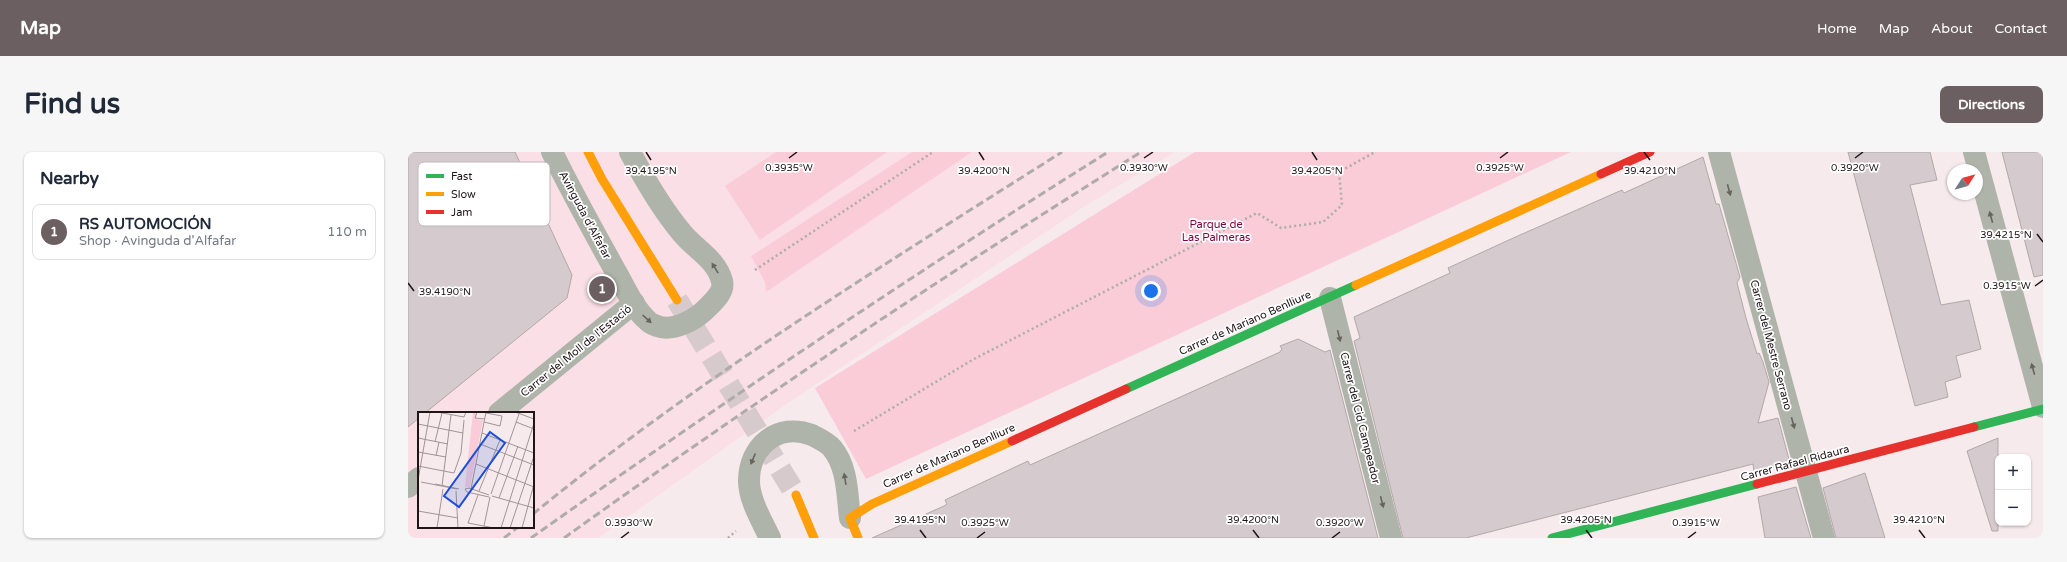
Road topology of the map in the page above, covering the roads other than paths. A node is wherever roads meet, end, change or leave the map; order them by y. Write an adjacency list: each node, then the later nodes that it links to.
1 (552, 152): 9 (street, Avinguda d'Alfafar)
2 (588, 152): 8 (street)
3 (630, 152): 9 (street, Avinguda d'Alfafar, one-way to 3)
4 (1650, 152): 7 (street, Carrer de Mariano Benlliure)
5 (1719, 152): 12 (street, Carrer del Mestre Serrano, one-way to 12)
6 (1974, 152): 10 (street, one-way to 6)
7 (1330, 298): 16 (street, Carrer de Mariano Benlliure); 20 (street, Carrer del Cid Campeador, one-way to 20)
8 (677, 300)
9 (634, 303): 11 (street, Carrer del Moll de l'Estació)
10 (2043, 408): 12 (street, Carrer Rafael Ridaura)
11 (500, 412)
12 (1806, 472): 21 (street, Carrer Rafael Ridaura); 22 (street, Carrer del Mestre Serrano)
13 (418, 479): 14 (street)
14 (408, 487)
15 (796, 495): 18 (street)
16 (850, 518): 17 (street, one-way to 17); 19 (street)
17 (770, 538)
18 (814, 538)
19 (858, 538)
20 (1391, 538)
21 (1552, 538)
22 (1824, 538)

